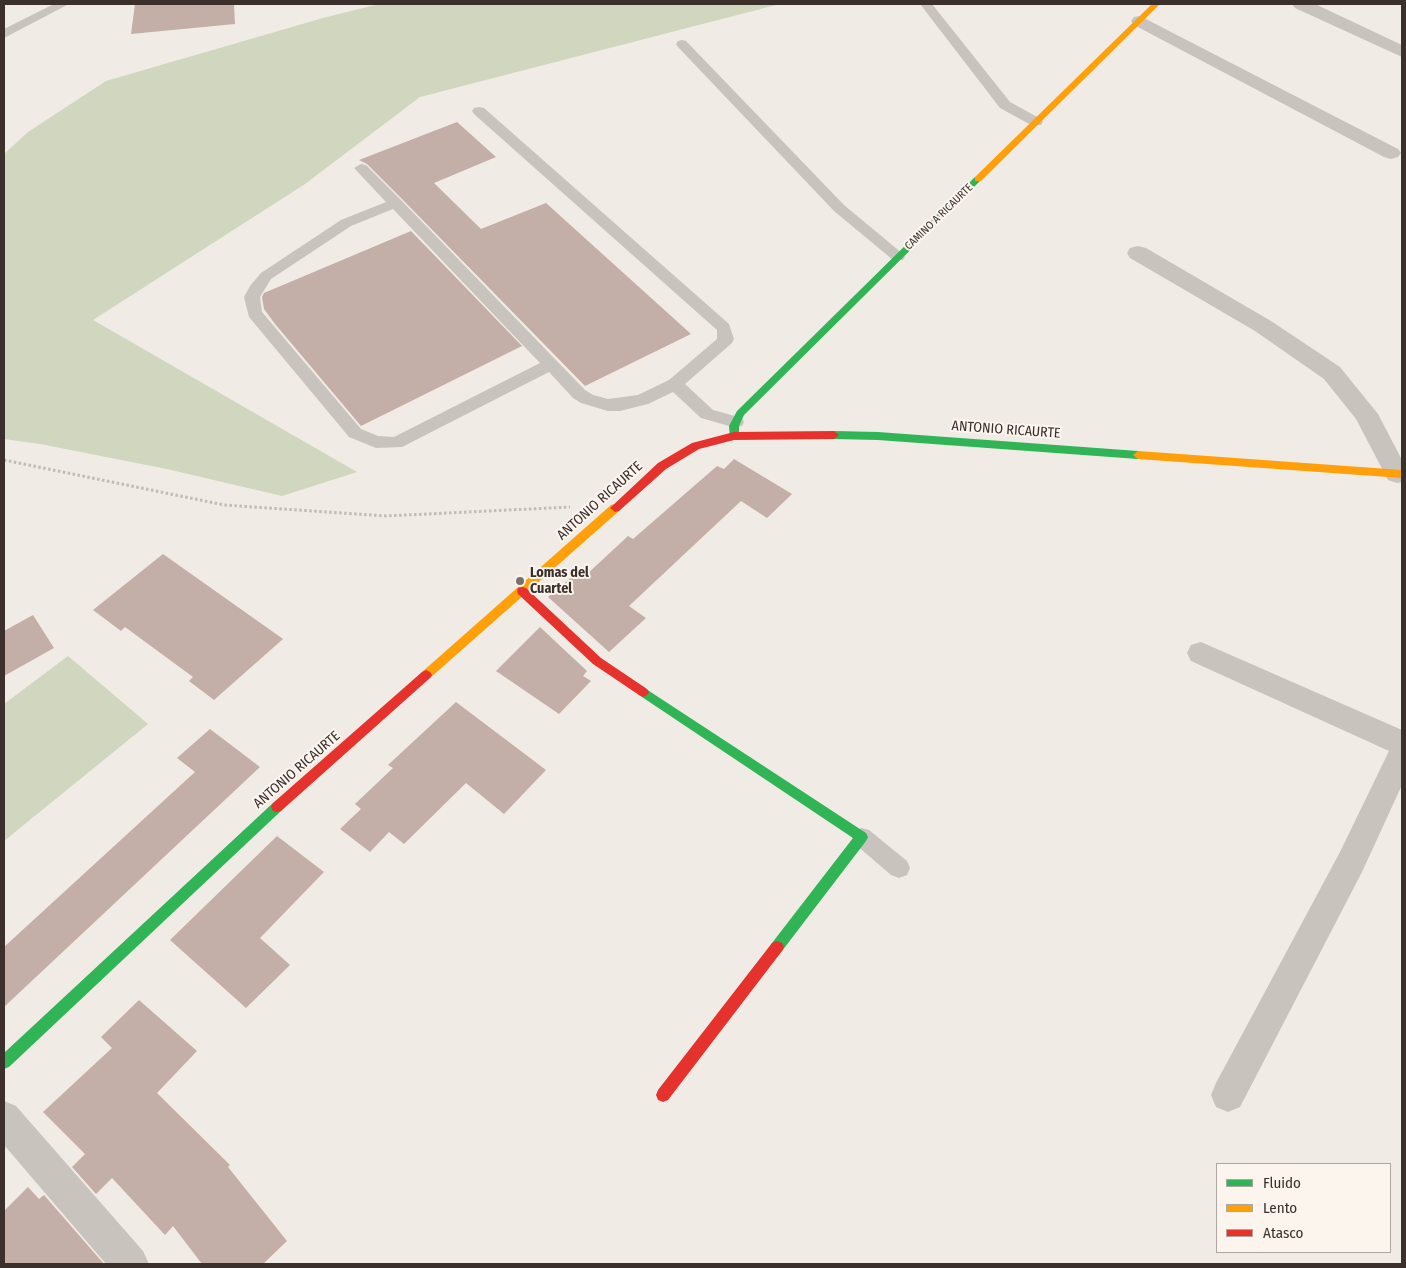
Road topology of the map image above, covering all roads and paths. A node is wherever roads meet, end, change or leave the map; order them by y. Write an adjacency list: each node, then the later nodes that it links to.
1 (63, 4): 6 (lane)
2 (926, 4): 10 (lane)
3 (1156, 4): 5 (street, CAMINO A RICAURTE)
4 (1301, 4): 8 (street)
5 (1140, 20): 10 (street, CAMINO A RICAURTE); 11 (street)
6 (4, 34)
7 (682, 44): 15 (lane)
8 (1402, 52)
9 (479, 111): 17 (lane)
10 (1036, 122): 15 (street, CAMINO A RICAURTE)
11 (1391, 153)
12 (362, 168): 13 (lane)
13 (396, 203): 16 (lane); 16 (lane)
14 (1138, 253): 20 (street)
15 (898, 257): 18 (street, CAMINO A RICAURTE)
16 (552, 364): 17 (lane)
17 (675, 384): 18 (lane)
18 (735, 429): 20 (street, ANTONIO RICAURTE); 21 (street, ANTONIO RICAURTE)
19 (4, 460): 21 (path)
20 (1400, 474)
21 (618, 505): 22 (street, ANTONIO RICAURTE)
22 (522, 590): 26 (street); 28 (street, ANTONIO RICAURTE)
23 (1201, 653): 24 (street)
24 (1402, 743)
25 (1402, 754): 30 (street)
26 (862, 837): 27 (lane); 29 (street)
27 (899, 868)
28 (4, 1062)
29 (663, 1095)
30 (1228, 1095)
31 (4, 1118): 32 (street)
32 (130, 1264)

